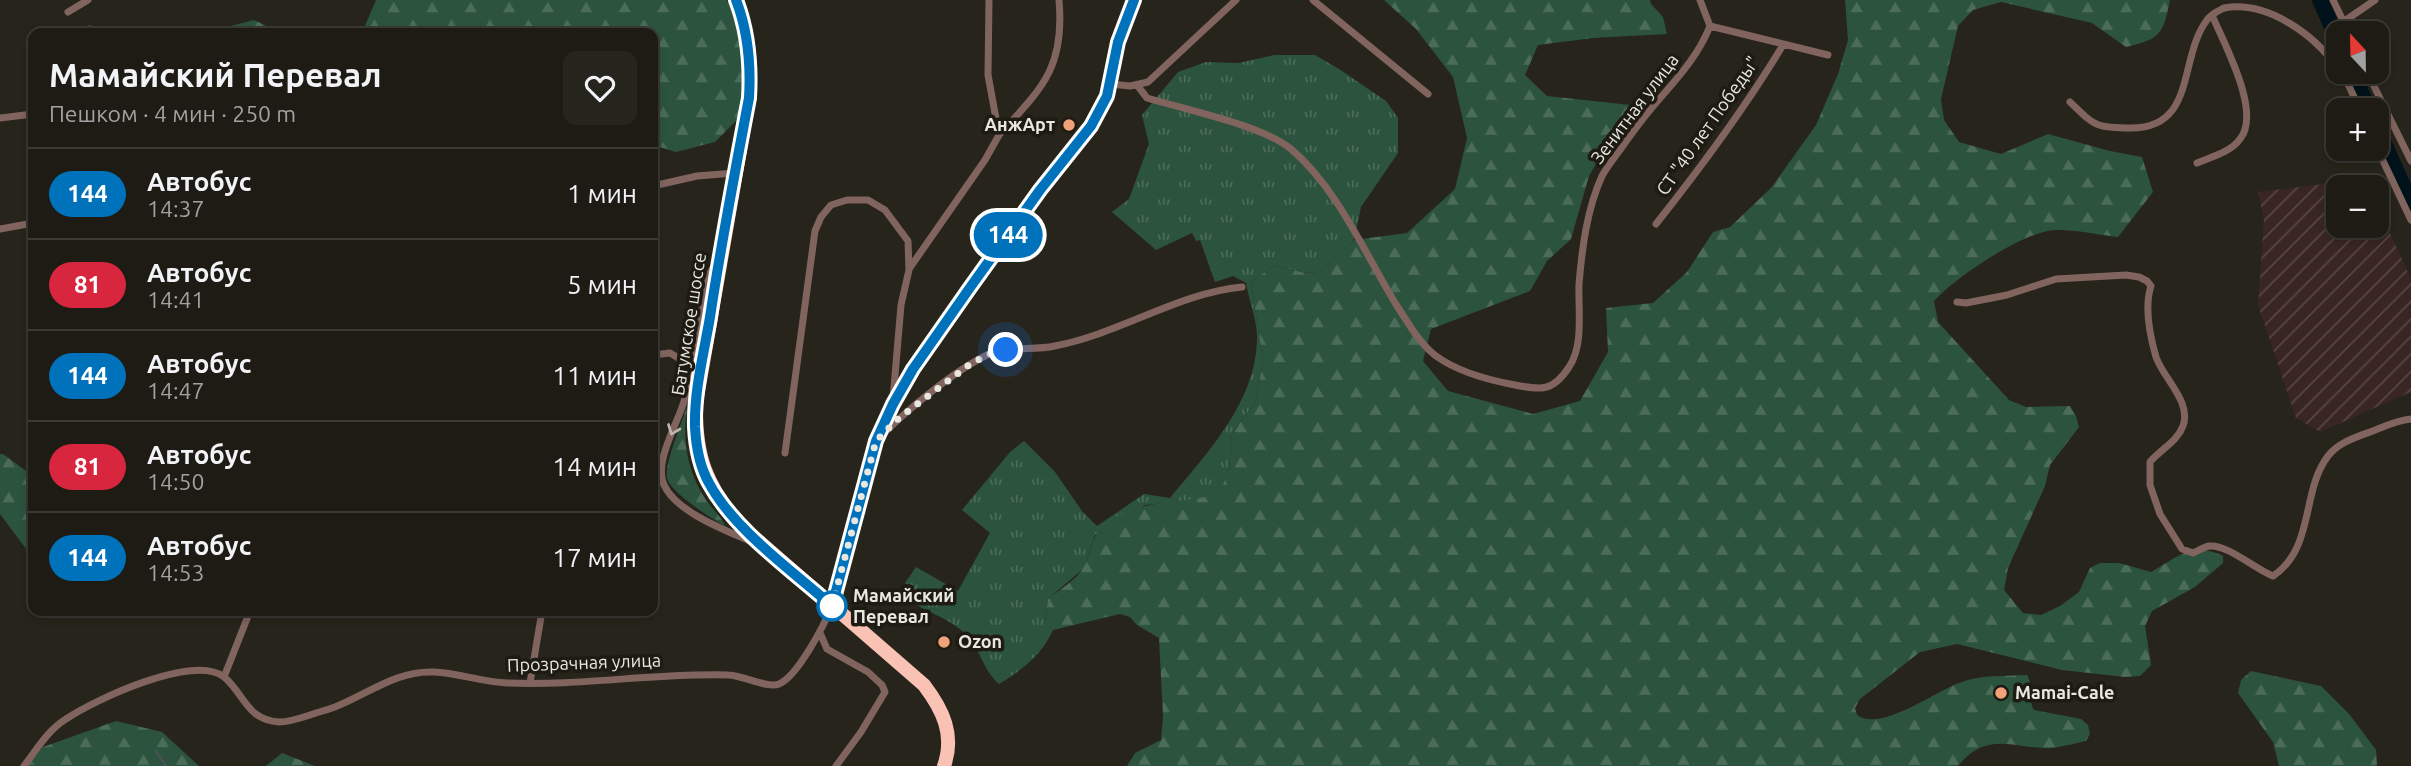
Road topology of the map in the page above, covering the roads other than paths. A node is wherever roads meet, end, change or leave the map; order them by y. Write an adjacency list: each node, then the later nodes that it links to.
1 (88, 0): 11 (street)
2 (736, 0): 30 (highway, Батумское шоссе)
3 (989, 0): 26 (street)
4 (1059, 0): 26 (street)
5 (1134, 0): 19 (street)
6 (1313, 0): 22 (street)
7 (1700, 0): 15 (street)
8 (2333, 0): 13 (street)
9 (2375, 0): 14 (street)
10 (1232, 1): 21 (street)
11 (68, 12)
12 (2212, 15): 17 (street); 23 (street); 29 (street)
13 (2343, 21)
14 (2344, 21)
15 (1710, 26): 16 (street); 21 (street, Зенитная улица)
16 (1783, 45): 18 (street); 34 (street, СТ "40 лет Победы")
17 (2326, 51)
18 (1828, 55)
19 (1110, 84): 21 (street); 42 (street)
20 (2373, 84): 28 (street)
21 (1137, 85)
22 (1428, 94)
23 (2070, 102)
24 (28, 115): 25 (street)
25 (0, 118)
26 (999, 135): 37 (street)
27 (2383, 161): 32 (street)
28 (2411, 161)
29 (2197, 163)
30 (735, 173): 31 (street); 36 (highway, Батумское шоссе)
31 (658, 185)
32 (2411, 220)
33 (28, 223): 35 (street)
34 (1656, 224)
35 (0, 229)
36 (718, 268): 41 (street); 46 (highway, Батумское шоссе)
37 (909, 270): 42 (street); 45 (street)
38 (1242, 287): 44 (street)
39 (1957, 302): 43 (street)
40 (658, 354): 41 (street)
41 (690, 365): 46 (street, one-way to 46)
42 (893, 404): 44 (street)
43 (2411, 419)
44 (876, 441): 47 (street)
45 (785, 453)
46 (768, 550): 47 (highway, Батумское шоссе)
47 (832, 606): 50 (street, Прозрачная улица); 55 (highway, Батумское шоссе)
48 (248, 616): 51 (street)
49 (541, 616): 52 (street)
50 (820, 633): 52 (street, Прозрачная улица); 54 (street)
51 (224, 677): 52 (street, Прозрачная улица); 53 (street)
52 (530, 683)
53 (24, 766)
54 (836, 766)
55 (944, 766)

